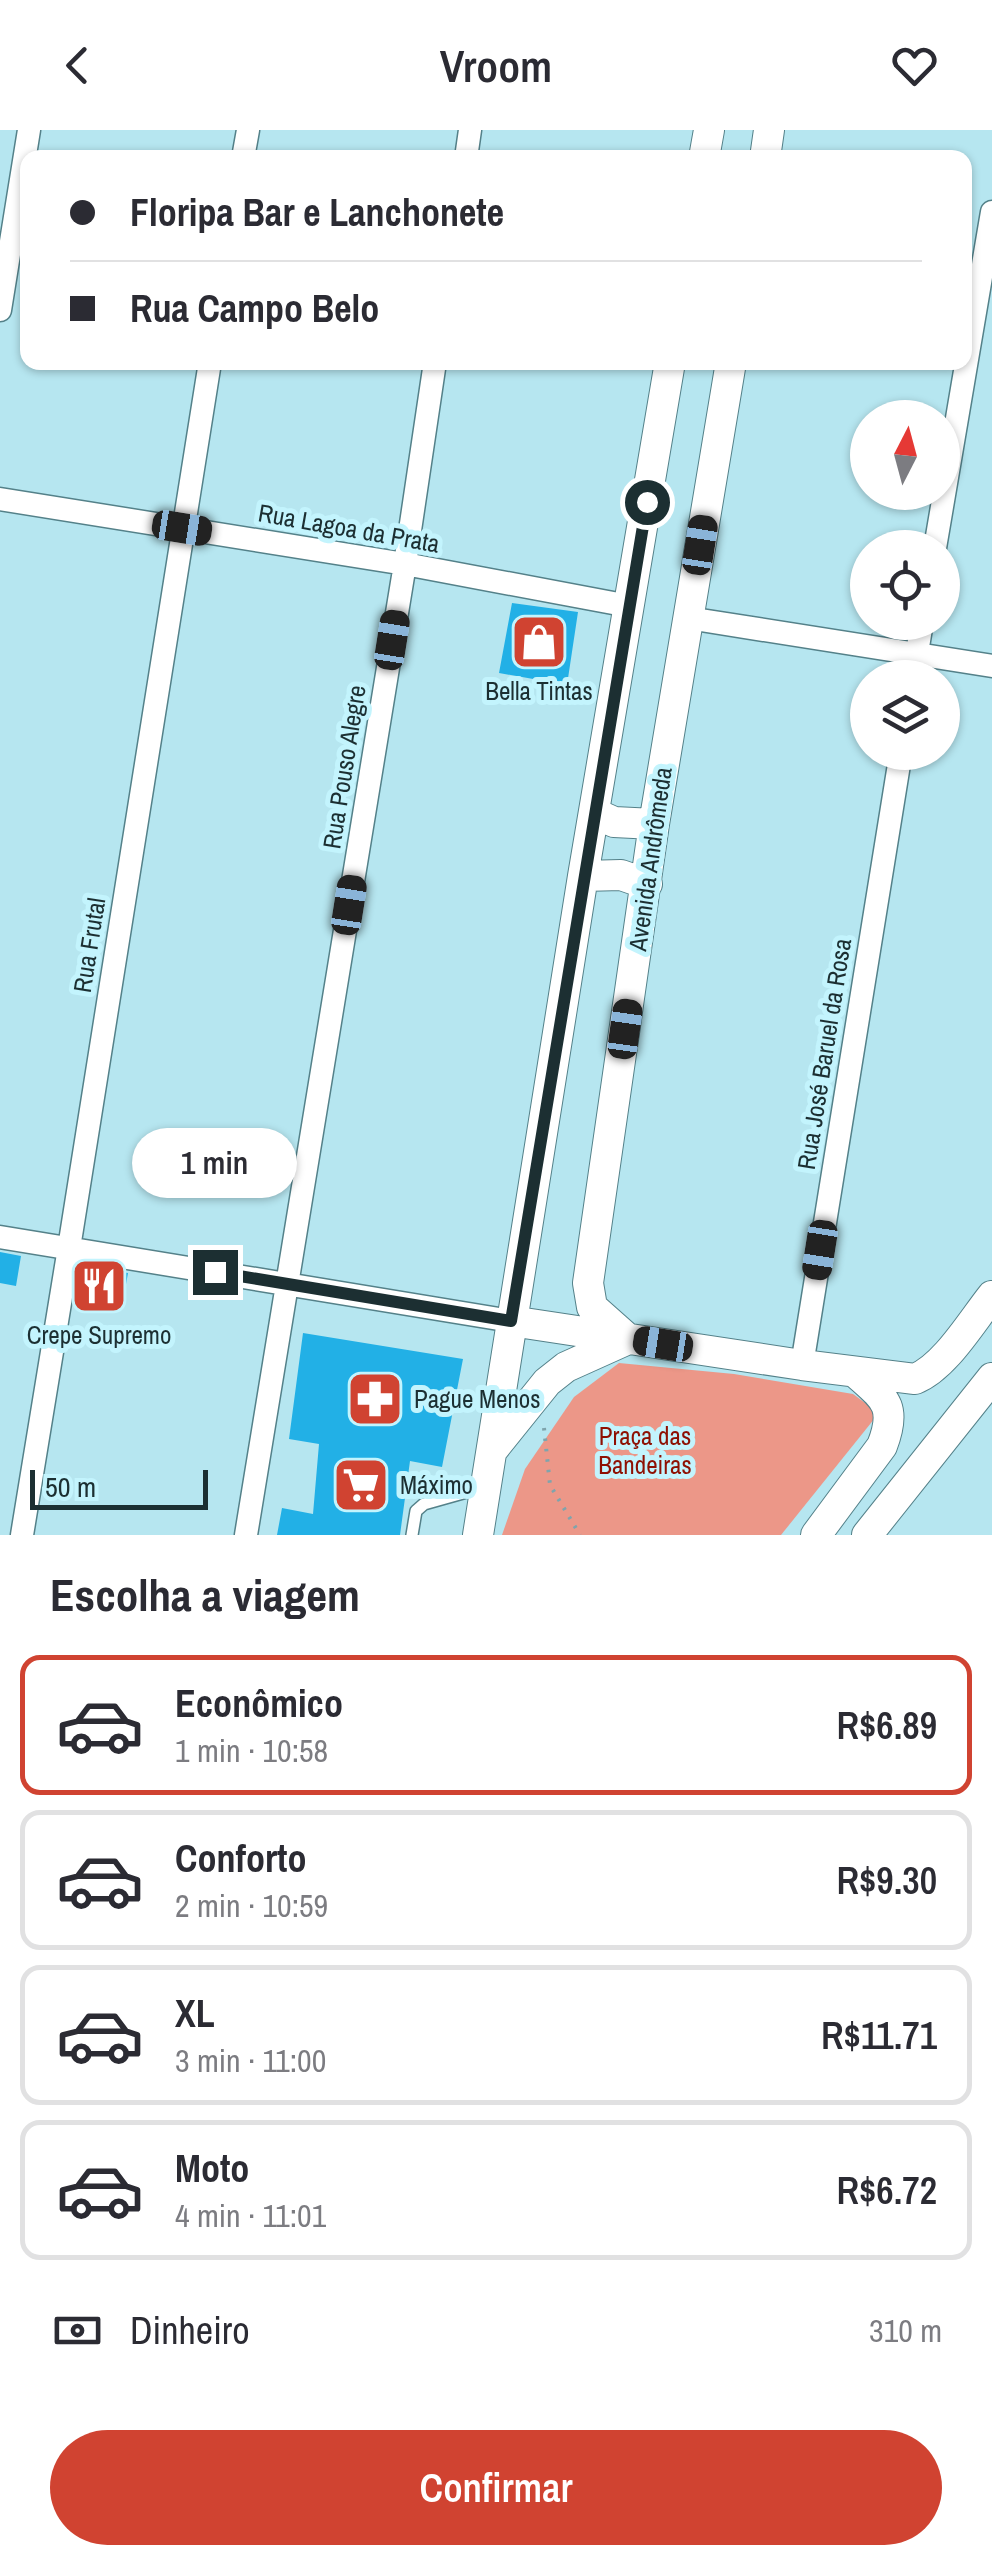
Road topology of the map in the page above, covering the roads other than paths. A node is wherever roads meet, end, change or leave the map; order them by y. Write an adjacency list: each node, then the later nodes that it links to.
1 (20, 186): 3 (street)
2 (992, 212): 4 (street)
3 (0, 310)
4 (972, 330)
5 (209, 370): 11 (street, Rua Frutal)
6 (434, 370): 13 (street, Rua Pouso Alegre)
7 (669, 370): 14 (main road)
8 (729, 370): 15 (main road, Avenida Andrômeda)
9 (965, 370): 12 (street)
10 (0, 499): 11 (street, Rua Lagoa da Prata)
11 (182, 528): 13 (street, Rua Lagoa da Prata); 25 (street, Rua Frutal)
12 (938, 530)
13 (405, 564): 14 (street, Rua Lagoa da Prata); 26 (street, Rua Pouso Alegre)
14 (629, 606): 20 (main road)
15 (688, 618): 16 (street); 21 (main road, Avenida Andrômeda)
16 (887, 660)
17 (960, 666): 18 (street)
18 (992, 666)
19 (898, 770): 30 (street, Rua José Baruel da Rosa)
20 (594, 813): 21 (main road); 22 (main road)
21 (654, 824): 23 (main road, Avenida Andrômeda)
22 (583, 876): 23 (main road); 28 (main road)
23 (647, 884): 29 (main road, Avenida Andrômeda)
24 (0, 1237): 25 (street)
25 (70, 1248): 26 (street); 35 (street, Rua Frutal)
26 (287, 1284): 28 (street); 36 (street, Rua Pouso Alegre)
27 (992, 1296): 31 (main road)
28 (511, 1321): 29 (main road); 33 (main road)
29 (628, 1339): 30 (main road); 33 (main road)
30 (802, 1365): 31 (main road)
31 (854, 1372): 39 (main road)
32 (992, 1378): 40 (main road)
33 (491, 1452): 34 (main road)
34 (486, 1486): 37 (lane); 38 (main road)
35 (22, 1535)
36 (246, 1535)
37 (412, 1535)
38 (478, 1535)
39 (816, 1535)
40 (867, 1535)

